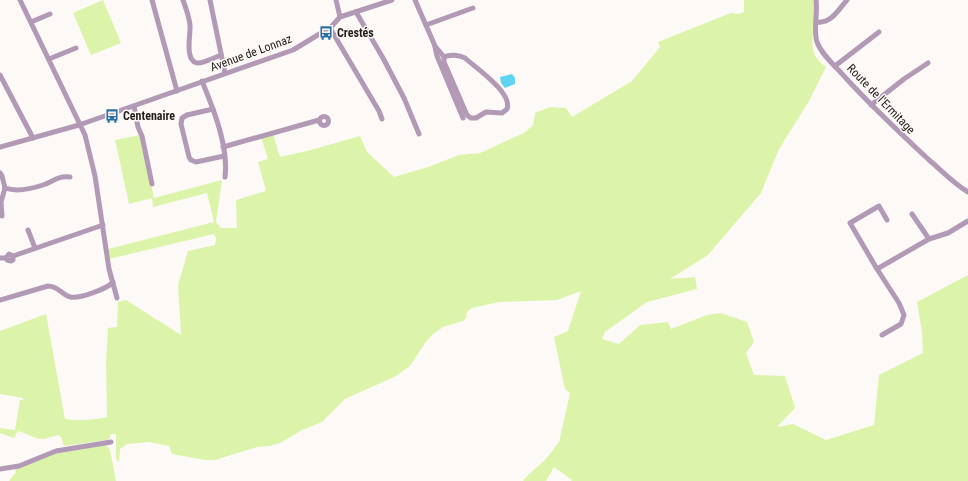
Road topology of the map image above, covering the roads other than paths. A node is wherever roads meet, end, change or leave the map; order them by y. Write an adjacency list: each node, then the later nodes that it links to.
1 (20, 0): 14 (street)
2 (152, 0): 29 (street)
3 (184, 0): 21 (street)
4 (210, 0): 21 (street)
5 (336, 0): 13 (street)
6 (392, 0): 11 (street)
7 (416, 0): 16 (street)
8 (816, 0): 15 (street, Route de l'Ermitage)
9 (847, 0): 15 (street)
10 (472, 8): 16 (street)
11 (356, 12): 13 (street); 37 (street)
12 (50, 14): 14 (street)
13 (340, 17): 17 (street, Avenue de Lonnaz)
14 (31, 22): 23 (street)
15 (816, 22): 25 (street, Route de l'Ermitage)
16 (426, 25): 19 (street)
17 (330, 28): 26 (street, Avenue de Lonnaz); 34 (street)
18 (879, 34): 25 (street)
19 (435, 46): 22 (street); 33 (street)
20 (76, 48): 23 (street)
21 (221, 55): 26 (street)
22 (444, 57): 22 (street)
23 (49, 60): 36 (street)
24 (928, 63): 30 (street)
25 (835, 66): 30 (street, Route de l'Ermitage)
26 (225, 73): 28 (street, Avenue de Lonnaz)
27 (0, 75): 38 (street)
28 (202, 81): 29 (street, Avenue de Lonnaz); 32 (street)
29 (177, 91): 31 (street, Avenue de Lonnaz)
30 (871, 105): 47 (street, Route de l'Ermitage)
31 (134, 106): 36 (street, Avenue de Lonnaz); 45 (street)
32 (213, 109): 40 (street); 41 (street)
33 (463, 118)
34 (382, 119)
35 (319, 120): 40 (street)
36 (80, 124): 38 (street, Avenue de Lonnaz); 52 (street)
37 (419, 134)
38 (33, 138): 39 (street, Avenue de Lonnaz)
39 (0, 147)
40 (223, 147): 41 (street)
41 (224, 156): 44 (street)
42 (0, 173): 46 (street)
43 (70, 177): 46 (street)
44 (225, 177)
45 (152, 184)
46 (5, 188): 49 (street)
47 (968, 192)
48 (912, 214): 54 (street)
49 (2, 216)
50 (887, 220): 57 (street)
51 (968, 221): 54 (street)
52 (103, 225): 55 (street); 58 (street)
53 (28, 230): 55 (street)
54 (929, 239): 57 (street)
55 (36, 248): 56 (street)
56 (0, 258)
57 (877, 269): 61 (street)
58 (113, 282): 59 (street); 60 (street)
59 (117, 298)
60 (0, 300)
61 (882, 335)
62 (111, 442): 63 (street)
63 (0, 469)

